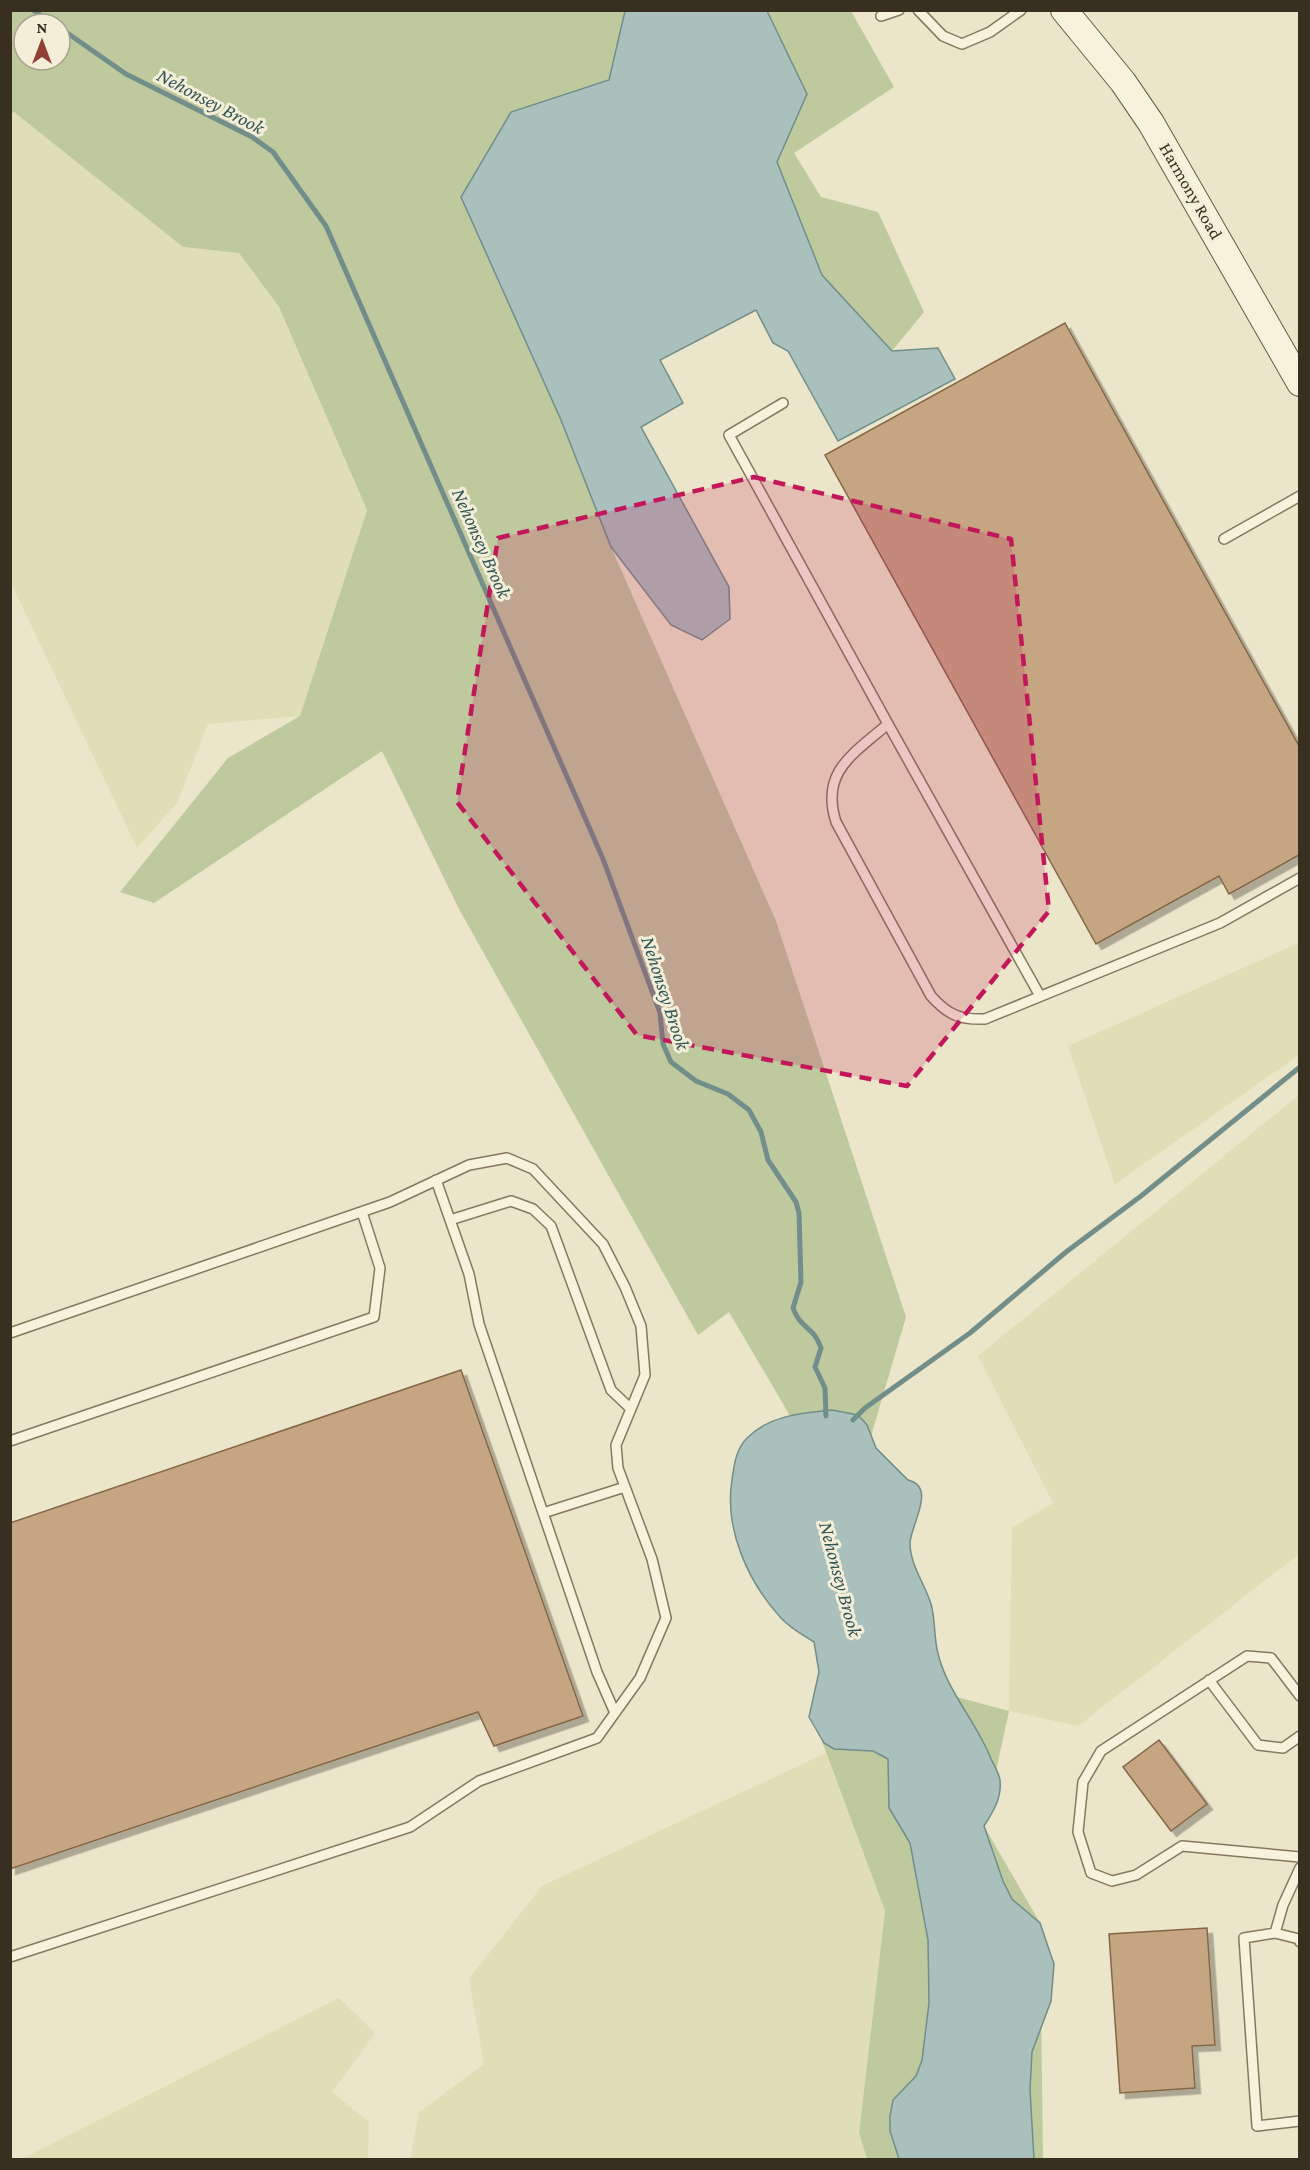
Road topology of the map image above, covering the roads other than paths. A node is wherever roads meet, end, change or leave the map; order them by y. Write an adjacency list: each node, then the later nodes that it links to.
1 (899, 10): 5 (lane)
2 (918, 10): 3 (lane)
3 (1021, 10)
4 (1064, 10): 6 (main road, Harmony Road)
5 (881, 16)
6 (1299, 383)
7 (783, 404): 10 (lane)
8 (1299, 496): 9 (lane)
9 (1224, 539)
10 (888, 724): 12 (lane); 12 (lane)
11 (1299, 878): 12 (lane)
12 (1040, 996)
13 (436, 1180): 14 (lane); 15 (lane); 17 (lane)
14 (362, 1212): 16 (lane); 18 (lane)
15 (450, 1220): 17 (lane); 20 (lane)
16 (10, 1333)
17 (631, 1409): 19 (lane)
18 (10, 1441)
19 (625, 1487): 20 (lane); 23 (lane)
20 (543, 1513): 23 (lane)
21 (1209, 1680): 22 (lane); 24 (lane); 25 (lane)
22 (1299, 1696)
23 (615, 1713): 29 (lane)
24 (1299, 1736)
25 (1299, 1857)
26 (1299, 1868): 27 (lane)
27 (1275, 1933): 28 (lane); 30 (lane)
28 (1299, 1942)
29 (10, 1957)
30 (1299, 2121)

